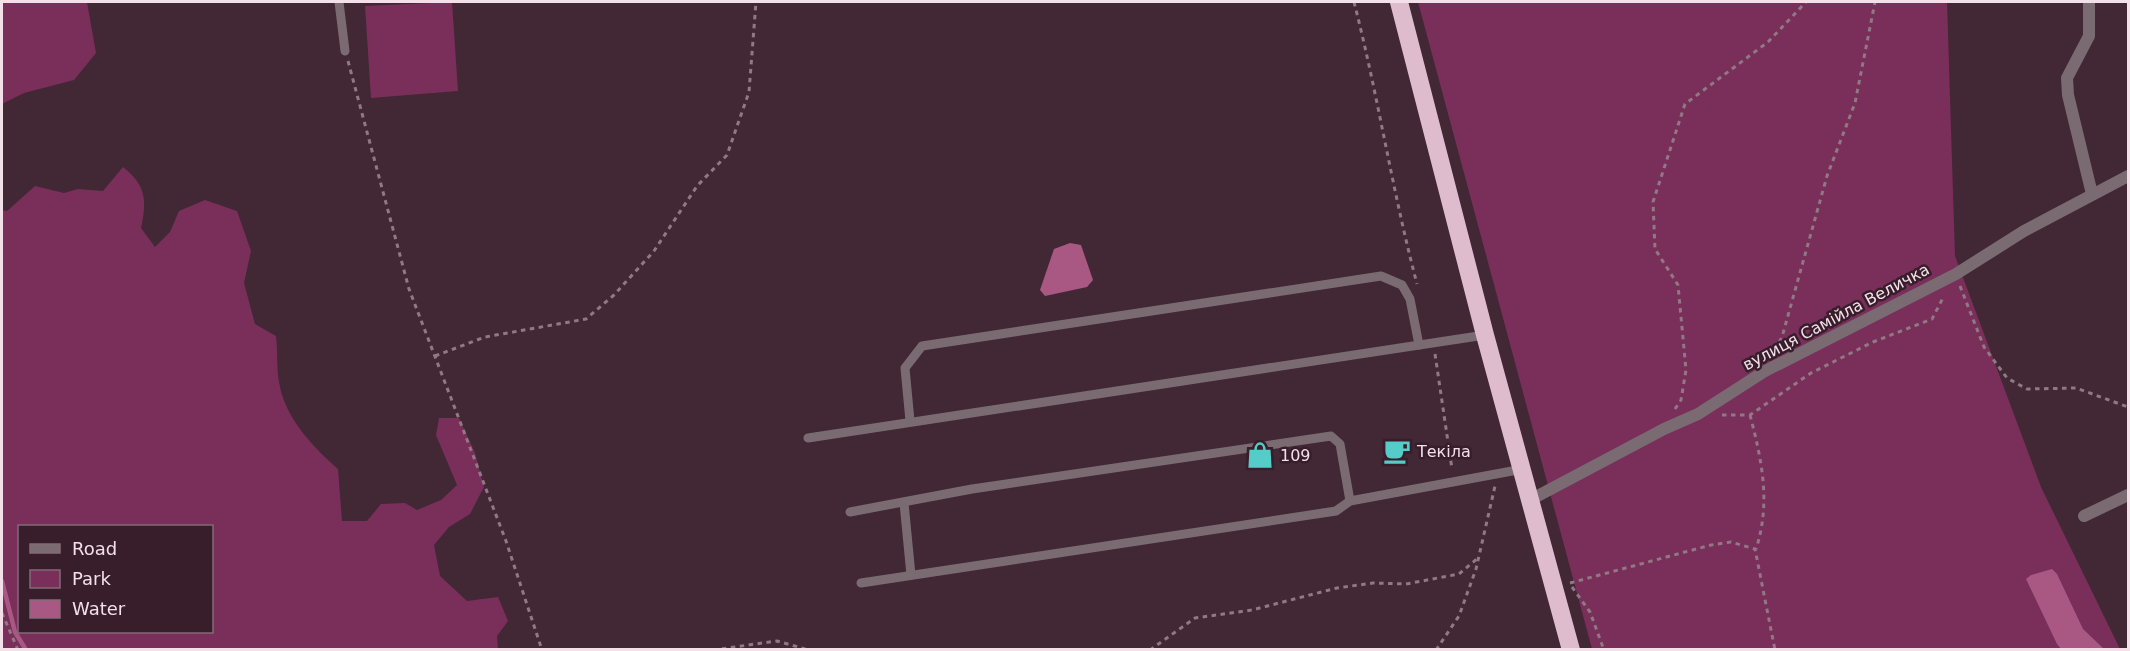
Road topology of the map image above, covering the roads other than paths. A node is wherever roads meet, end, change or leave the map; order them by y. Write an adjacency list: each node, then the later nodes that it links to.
1 (339, 2): 4 (lane)
2 (1399, 2): 7 (highway)
3 (2089, 2): 6 (street)
4 (345, 51)
5 (2128, 176): 6 (street, вулиця Самійла Величка)
6 (2092, 194): 13 (street, вулиця Самійла Величка)
7 (1485, 335): 8 (lane); 11 (highway)
8 (1419, 345): 9 (lane); 9 (lane)
9 (910, 421): 10 (lane)
10 (808, 438)
11 (1523, 470): 13 (highway); 14 (lane)
12 (2128, 495): 17 (street)
13 (1530, 500): 20 (highway)
14 (1350, 501): 15 (lane); 18 (lane)
15 (904, 503): 16 (lane); 18 (lane)
16 (850, 512)
17 (2084, 516)
18 (911, 575): 19 (lane)
19 (861, 583)
20 (1571, 650)

